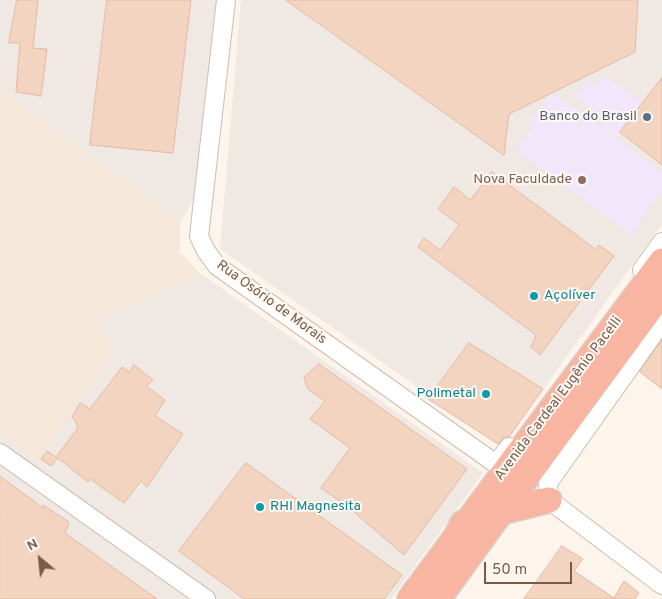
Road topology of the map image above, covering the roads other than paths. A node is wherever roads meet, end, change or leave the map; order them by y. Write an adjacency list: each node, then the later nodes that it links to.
1 (226, 0): 7 (street, Rua Osório de Morais)
2 (662, 242): 7 (street, Avenida Cardeal Eugênio Pacelli)
3 (662, 261): 10 (highway, Avenida Cardeal Eugênio Pacelli)
4 (662, 293): 9 (highway, Avenida Cardeal Eugênio Pacelli)
5 (662, 322): 8 (street)
6 (0, 452): 12 (street)
7 (496, 464): 10 (highway)
8 (549, 500): 9 (highway); 11 (street)
9 (501, 512): 14 (highway, Avenida Cardeal Eugênio Pacelli)
10 (456, 537): 13 (highway)
11 (662, 585)
12 (206, 599)
13 (410, 599)
14 (438, 599)

